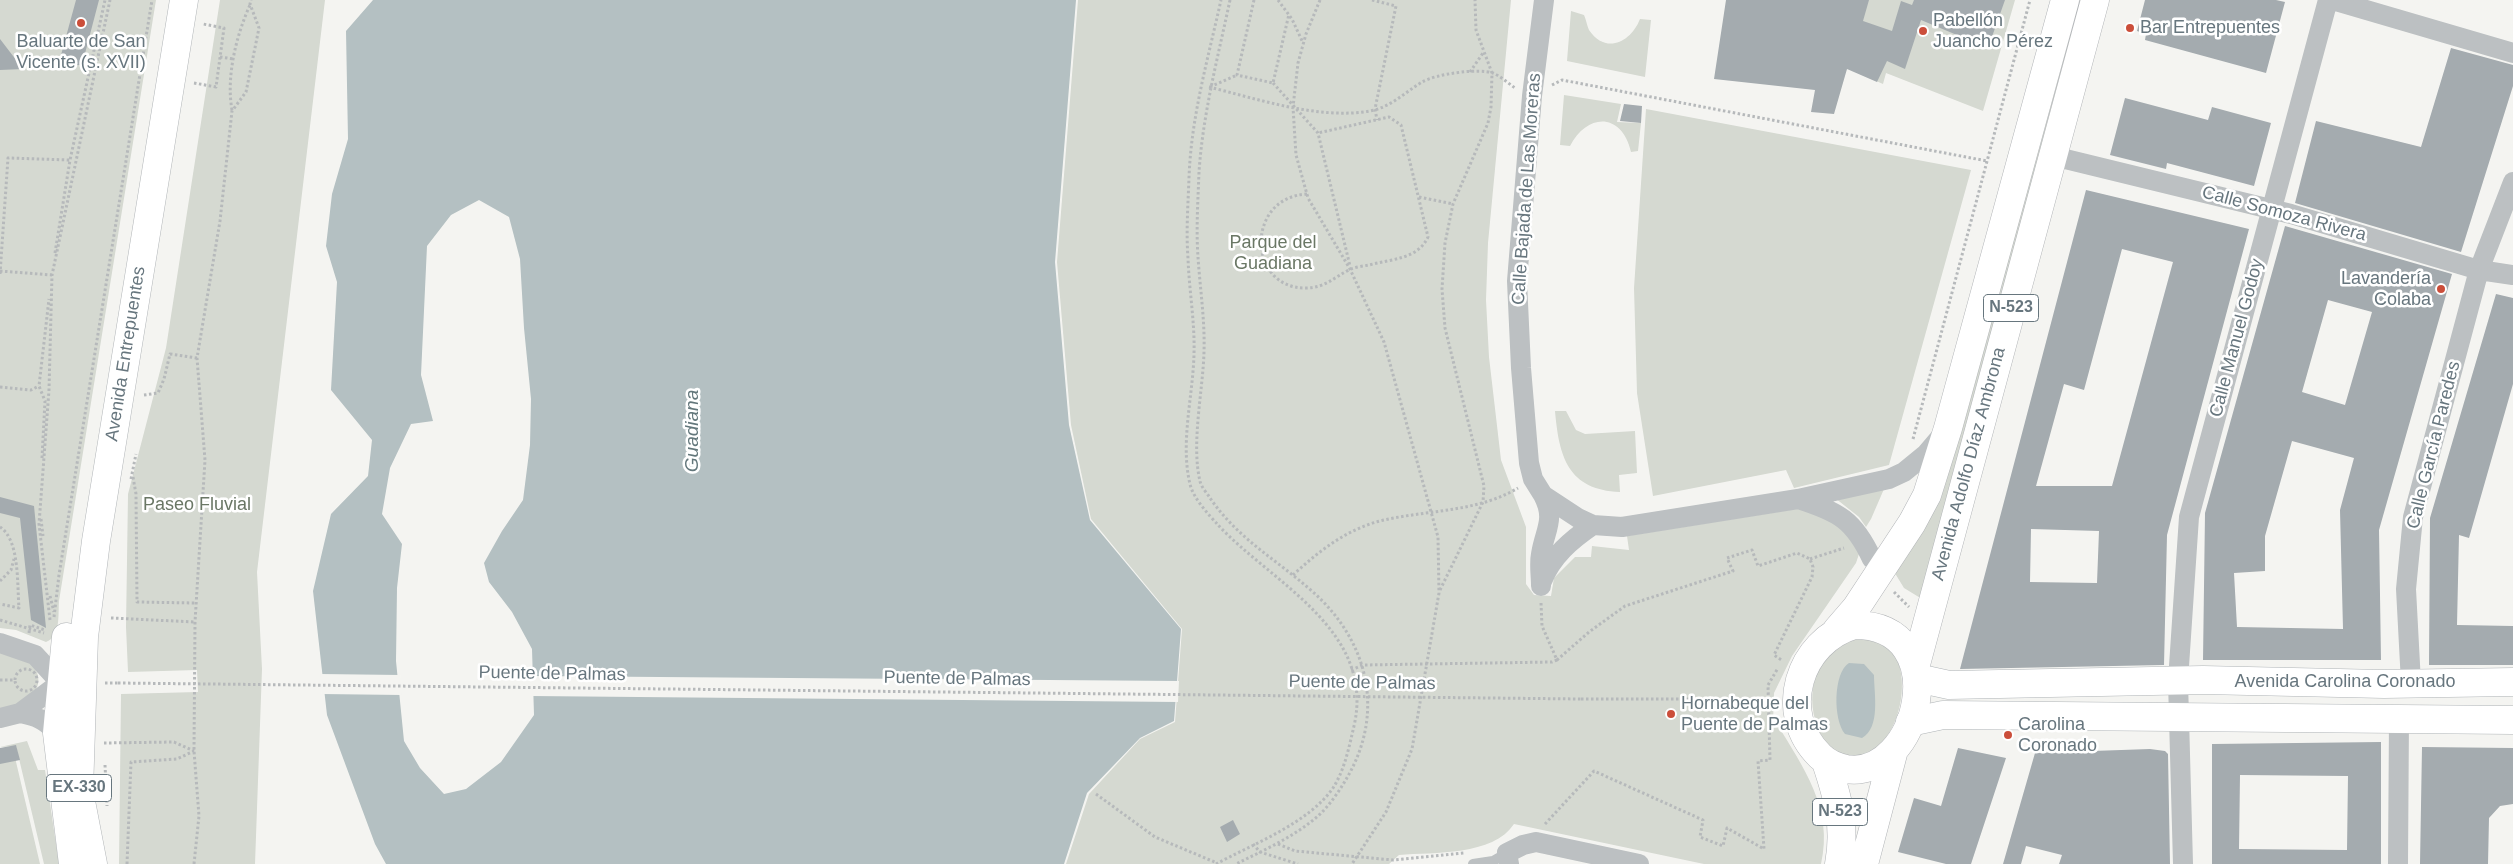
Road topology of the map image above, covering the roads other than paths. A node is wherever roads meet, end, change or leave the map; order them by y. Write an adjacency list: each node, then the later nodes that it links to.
1 (166, 0): 21 (main road, Avenida Entrepuentes)
2 (1544, 0): 17 (street, Calle Bajada de Las Moreras)
3 (2065, 0): 9 (main road, Avenida Adolfo Díaz Ambrona / N-523)
4 (2075, 0): 9 (main road)
5 (2095, 0): 11 (main road, Avenida Adolfo Díaz Ambrona / N-523)
6 (2328, 0): 13 (street, Calle Manuel Godoy)
7 (2332, 0): 10 (street)
8 (195, 8): 25 (main road, Avenida Entrepuentes)
9 (2051, 50): 16 (main road, Avenida Adolfo Díaz Ambrona / N-523)
10 (2513, 53)
11 (2053, 156): 13 (street, Calle Somoza Rivera); 26 (main road, Avenida Adolfo Díaz Ambrona / N-523)
12 (2513, 182): 14 (street, Calle García Paredes)
13 (2271, 210): 14 (street, Calle Somoza Rivera); 27 (street, Calle Manuel Godoy)
14 (2478, 270): 15 (street, Calle Somoza Rivera); 30 (street, Calle García Paredes)
15 (2513, 275)
16 (1948, 428): 18 (street); 22 (main road, Avenida Adolfo Díaz Ambrona / N-523)
17 (1538, 487): 19 (street); 19 (street, Calle Bajada de Las Moreras)
18 (1798, 499): 19 (street); 20 (street)
19 (1593, 525)
20 (1872, 559)
21 (55, 627): 24 (street); 29 (main road, Avenida Entrepuentes)
22 (1837, 630): 26 (main road, N-523); 40 (main road, N-523)
23 (0, 643): 24 (street)
24 (30, 654): 29 (street)
25 (82, 662): 29 (street); 31 (main road, Avenida Entrepuentes)
26 (1916, 673): 27 (main road, Avenida Carolina Coronado); 37 (main road, N-523)
27 (2178, 681): 30 (main road, Avenida Carolina Coronado); 35 (street)
28 (2513, 682): 30 (main road, Avenida Carolina Coronado)
29 (62, 683): 31 (street); 32 (street); 38 (main road, EX-330)
30 (2411, 683)
31 (80, 710): 43 (main road, EX-330)
32 (20, 713): 34 (street); 38 (street)
33 (2399, 717): 35 (main road, Avenida Carolina Coronado); 36 (main road, Avenida Carolina Coronado); 49 (street)
34 (0, 718)
35 (2180, 718): 37 (main road, Avenida Carolina Coronado); 48 (street)
36 (2513, 720)
37 (1910, 722): 39 (main road)
38 (58, 733): 42 (main road, EX-330)
39 (1894, 750): 40 (main road); 47 (main road, N-523)
40 (1826, 762): 46 (main road, N-523)
41 (1508, 859): 44 (lane); 45 (street)
42 (73, 864)
43 (93, 864)
44 (1473, 864)
45 (1639, 864)
46 (1839, 864)
47 (1864, 864)
48 (2183, 864)
49 (2398, 864)

